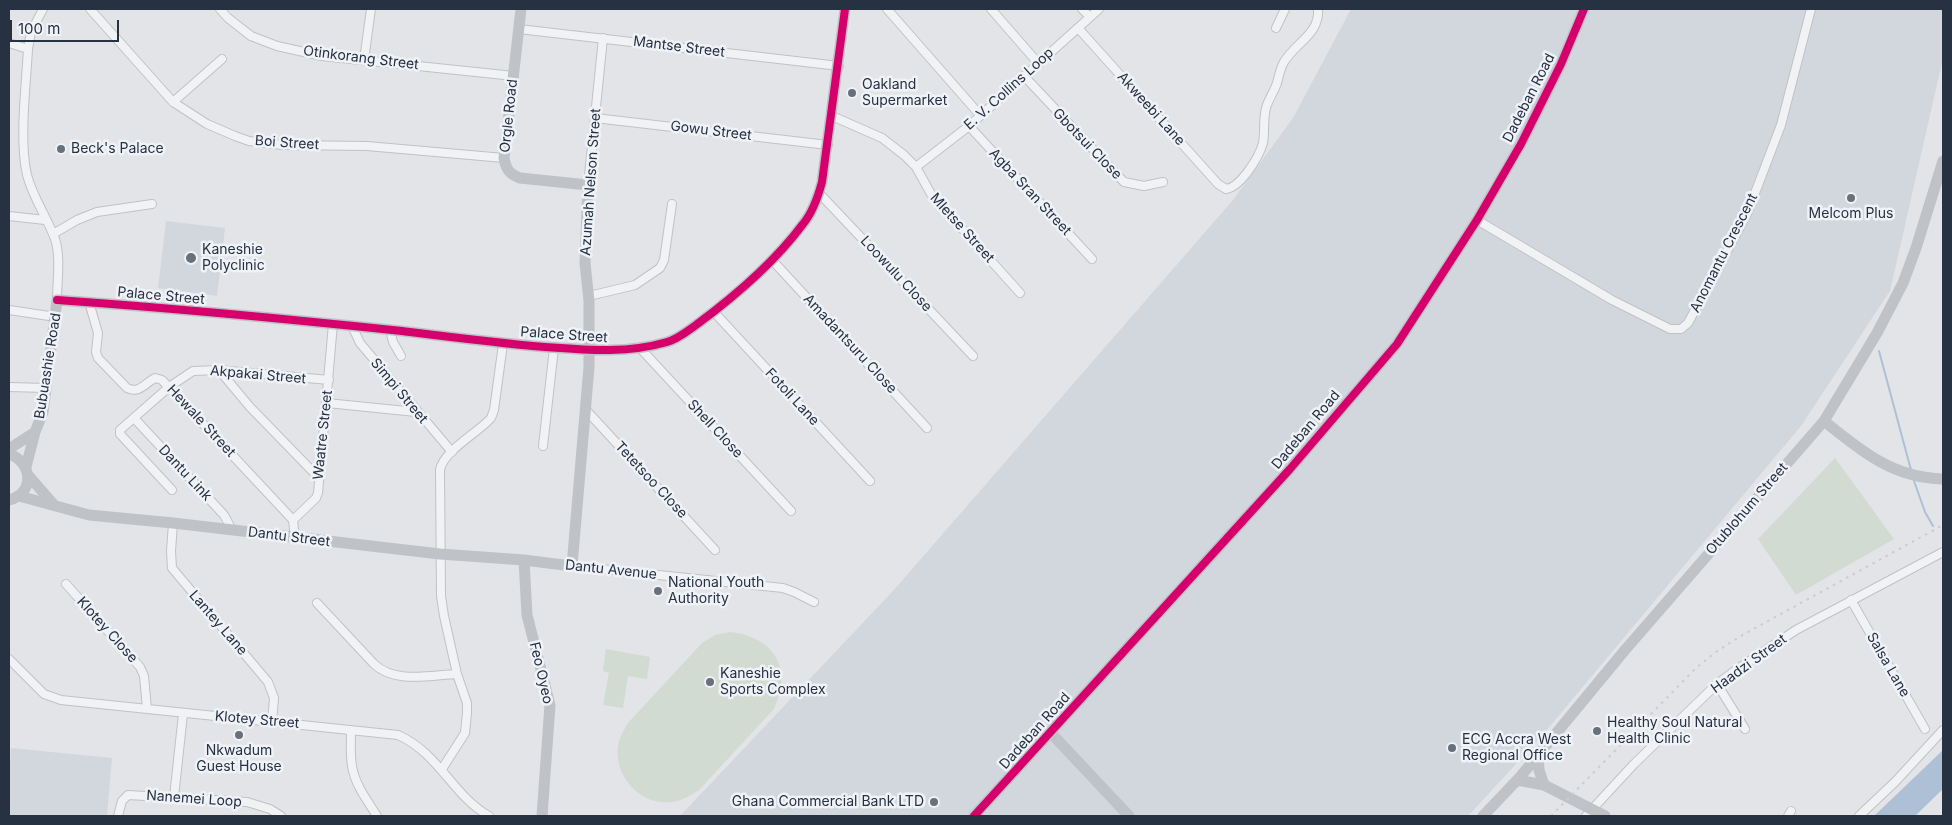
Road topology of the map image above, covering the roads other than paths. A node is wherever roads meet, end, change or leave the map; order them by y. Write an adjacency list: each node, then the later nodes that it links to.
1 (43, 9): 21 (street, Bubuashie Road)
2 (90, 9): 28 (street, Boi Street)
3 (220, 9): 23 (street, Otinkorang Street)
4 (371, 9): 23 (street)
5 (521, 9): 18 (street, Orgle Road)
6 (845, 9): 25 (street, Palace Street)
7 (887, 9): 29 (street)
8 (991, 9): 24 (street)
9 (1082, 9): 15 (street)
10 (1099, 9): 15 (street, E. V. Collins Loop)
11 (1285, 9): 17 (street)
12 (1318, 9): 16 (street, Akweebi Lane)
13 (1584, 9): 44 (street, Dadeban Road)
14 (1811, 9): 44 (street, Anomantu Crescent)
15 (1090, 17): 16 (street, E. V. Collins Loop)
16 (1078, 28): 24 (street, E. V. Collins Loop)
17 (1276, 28)
18 (519, 29): 19 (street, Mantse Street); 26 (street, Orgle Road)
19 (602, 38): 25 (street, Mantse Street); 31 (street, Azumah Nelson Street)
20 (9, 42): 21 (street)
21 (28, 49): 43 (street, Bubuashie Road)
22 (222, 59): 28 (street)
23 (364, 60): 26 (street, Otinkorang Street)
24 (1038, 63): 27 (street, E. V. Collins Loop)
25 (839, 66): 30 (street, Palace Street)
26 (514, 76): 34 (street, Orgle Road)
27 (1024, 76): 29 (street, E. V. Collins Loop); 37 (street, Gbotsui Close)
28 (173, 102): 34 (street, Boi Street)
29 (980, 115): 32 (street, E. V. Collins Loop)
30 (832, 116): 33 (street, Palace Street); 36 (street, Mletse Street)
31 (595, 118): 33 (street, Gowu Street); 38 (street, Azumah Nelson Street)
32 (969, 126): 36 (street, E. V. Collins Loop); 46 (street, Agba Sran Street)
33 (828, 145): 39 (street, Palace Street)
34 (504, 158): 38 (street, Orgle Road)
35 (1943, 160): 73 (street, Otublohum Street)
36 (916, 167): 48 (street, Mletse Street)
37 (1163, 182)
38 (588, 185): 49 (street, Azumah Nelson Street)
39 (819, 192): 47 (street, Palace Street); 63 (street, Loowulu Close)
40 (152, 204): 45 (street)
41 (672, 204): 49 (street)
42 (9, 216): 43 (street)
43 (45, 220): 45 (street, Bubuashie Road)
44 (1478, 220): 111 (street, Dadeban Road)
45 (52, 234): 50 (street, Bubuashie Road)
46 (1092, 259)
47 (772, 260): 53 (street, Palace Street); 74 (street, Amadantsuru Close)
48 (1020, 293)
49 (588, 296): 61 (street, Azumah Nelson Street)
50 (57, 300): 51 (street, Palace Street); 54 (street, Bubuashie Road)
51 (89, 302): 55 (street, Palace Street); 67 (street, Hewale Street)
52 (9, 310): 54 (street)
53 (714, 312): 60 (street, Palace Street); 83 (street, Fotoli Lane)
54 (56, 316): 68 (street, Bubuashie Road)
55 (333, 324): 56 (street, Palace Street); 65 (street, Waatre Street)
56 (352, 326): 57 (street, Palace Street); 71 (street, Simpi Street)
57 (390, 330): 58 (street, Palace Street); 62 (street)
58 (503, 344): 59 (street, Palace Street); 78 (street)
59 (554, 348): 61 (street, Palace Street); 76 (street)
60 (640, 348): 61 (street, Palace Street); 87 (street, Shell Close)
61 (590, 351): 70 (street, Azumah Nelson Street)
62 (402, 356)
63 (973, 356)
64 (218, 370): 65 (street, Akpakai Street); 67 (street, Akpakai Street); 81 (street)
65 (329, 380): 69 (street, Waatre Street)
66 (9, 387): 68 (street)
67 (169, 387): 72 (street, Akpakai Street); 88 (street, Hewale Street)
68 (46, 388): 75 (street, Bubuashie Road)
69 (327, 402): 71 (street); 81 (street, Waatre Street)
70 (586, 410): 92 (street, Tetetsoo Close); 96 (street, Azumah Nelson Street)
71 (416, 412): 78 (street, Simpi Street)
72 (134, 418): 84 (street, Akpakai Street); 90 (street, Dantu Link)
73 (1824, 421): 82 (street); 112 (street, Otublohum Street)
74 (927, 428)
75 (35, 432): 77 (street, Bubuashie Road); 80 (street, Bubuashie Road)
76 (543, 446)
77 (9, 449)
78 (452, 452): 94 (street)
79 (9, 454): 80 (street)
80 (27, 471): 85 (street, Bubuashie Road); 86 (street)
81 (319, 478): 88 (street, Waatre Street)
82 (1943, 479)
83 (870, 481)
84 (172, 490)
85 (14, 498): 86 (street, Dantu Street)
86 (55, 506): 89 (street, Dantu Street)
87 (790, 511)
88 (293, 520): 91 (street)
89 (173, 523): 90 (street, Dantu Street); 106 (street, Lantey Lane)
90 (232, 530): 91 (street, Dantu Street)
91 (295, 538): 94 (street, Dantu Street)
92 (715, 550)
93 (1943, 552): 98 (street, Haadzi Street)
94 (440, 554): 95 (street, Dantu Street); 102 (street)
95 (524, 560): 96 (street, Dantu Avenue); 122 (street, Feo Oyeo)
96 (572, 566): 99 (street, Dantu Avenue)
97 (66, 584): 104 (street, Klotey Close)
98 (1851, 600): 103 (street, Haadzi Street); 108 (street, Salsa Lane)
99 (814, 602)
100 (317, 603): 102 (street)
101 (9, 659): 104 (street, Klotey Street)
102 (457, 674): 113 (street)
103 (1717, 684): 107 (street); 117 (street, Haadzi Street)
104 (147, 708): 105 (street, Klotey Street)
105 (183, 714): 106 (street, Klotey Street); 116 (street)
106 (272, 722): 109 (street, Klotey Street)
107 (1745, 729)
108 (1925, 729)
109 (351, 730): 113 (street, Klotey Street); 120 (street)
110 (1943, 730): 127 (street)
111 (1050, 732): 123 (street, Dadeban Road); 124 (street)
112 (1538, 756): 114 (street, Otublohum Street); 115 (street)
113 (442, 769): 121 (street, Klotey Street)
114 (1517, 780): 115 (street); 125 (street, Otublohum Street)
115 (1544, 785): 117 (street)
116 (174, 797): 118 (street, Nanemei Loop); 119 (street, Nanemei Loop)
117 (1589, 813): 126 (street)
118 (118, 816)
119 (281, 816)
120 (377, 816)
121 (489, 816)
122 (542, 816)
123 (974, 816)
124 (1129, 816)
125 (1483, 816)
126 (1605, 816)
127 (1859, 816)

